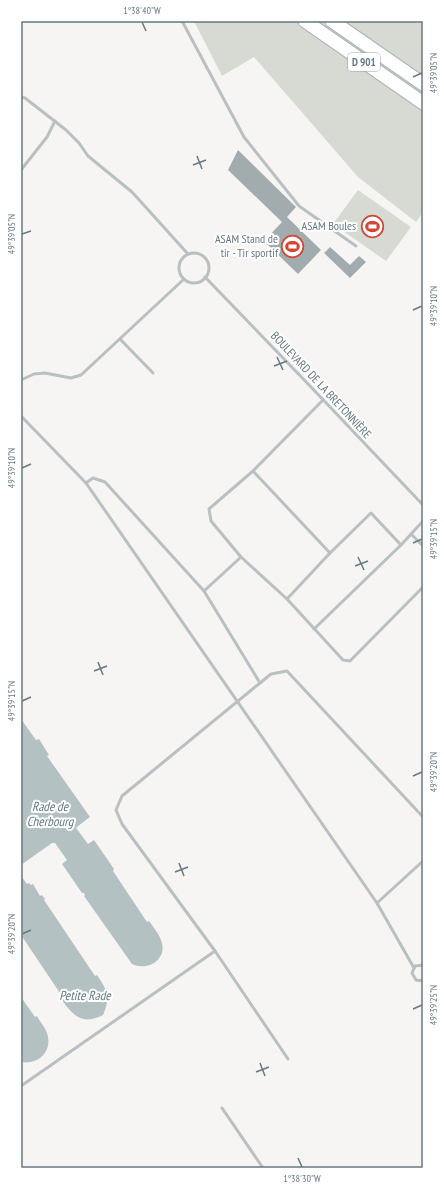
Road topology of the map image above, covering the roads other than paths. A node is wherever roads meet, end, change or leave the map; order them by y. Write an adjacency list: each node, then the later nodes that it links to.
1 (182, 21): 9 (lane)
2 (305, 21): 6 (main road, D 901)
3 (332, 21): 4 (main road, D 901)
4 (423, 84)
5 (21, 97): 7 (lane)
6 (423, 103)
7 (55, 121): 8 (lane); 10 (lane)
8 (21, 170)
9 (356, 246)
10 (188, 254): 11 (lane); 12 (lane)
11 (205, 277): 12 (lane); 16 (lane, BOULEVARD DE LA BRETONNIÈRE)
12 (184, 279): 13 (lane)
13 (120, 339): 14 (lane); 15 (lane)
14 (153, 373)
15 (21, 380)
16 (323, 400): 18 (lane); 20 (lane, BOULEVARD DE LA BRETONNIÈRE)
17 (21, 416): 19 (lane)
18 (253, 471): 25 (lane); 26 (lane)
19 (86, 482): 28 (lane); 32 (lane)
20 (423, 505)
21 (423, 521): 22 (lane)
22 (411, 534): 23 (lane); 24 (lane)
23 (401, 545): 25 (lane); 30 (lane)
24 (423, 546)
25 (330, 553): 29 (lane)
26 (242, 557): 28 (lane); 29 (lane)
27 (423, 587): 30 (lane)
28 (204, 591): 31 (lane)
29 (287, 599): 30 (lane)
30 (314, 629)
31 (260, 682): 32 (lane); 33 (lane)
32 (238, 701): 35 (lane); 36 (lane)
33 (423, 817)
34 (423, 860): 35 (lane)
35 (377, 903): 38 (lane)
36 (215, 951): 40 (lane); 41 (lane)
37 (423, 965): 38 (lane)
38 (414, 968): 39 (lane)
39 (423, 981)
40 (288, 1059)
41 (21, 1086)
42 (222, 1108): 43 (lane)
43 (263, 1168)

